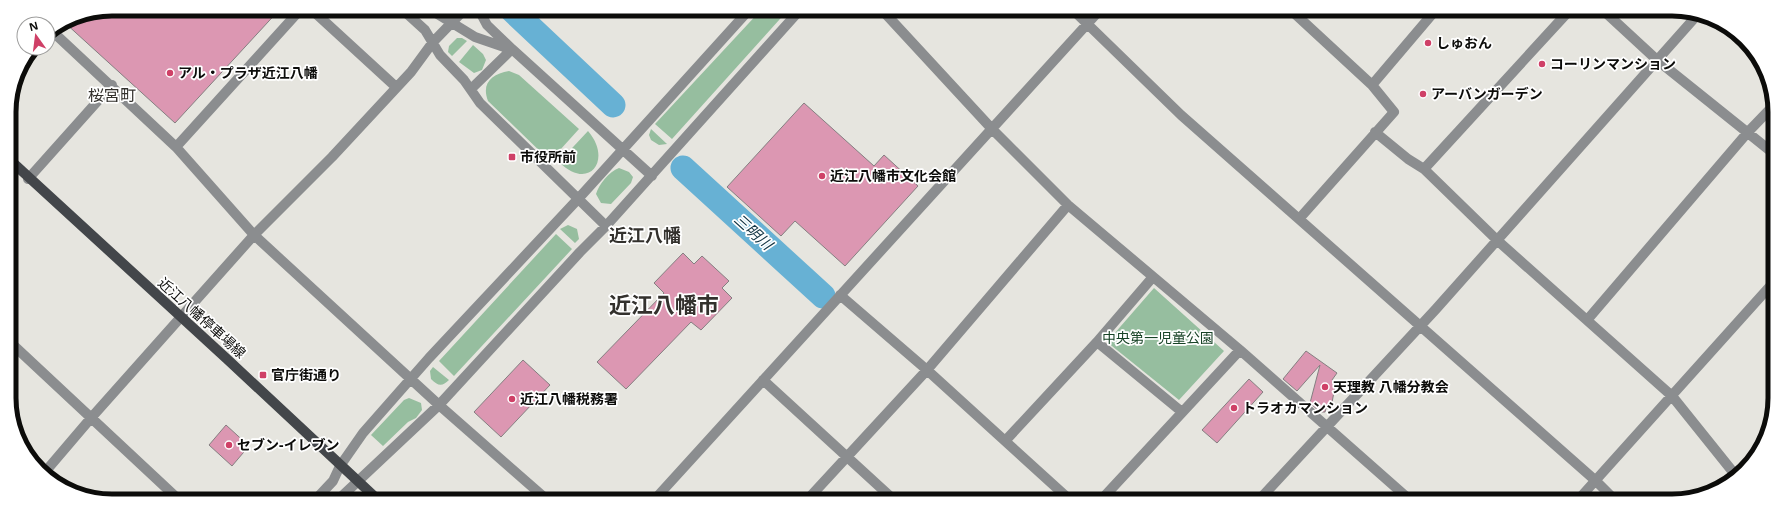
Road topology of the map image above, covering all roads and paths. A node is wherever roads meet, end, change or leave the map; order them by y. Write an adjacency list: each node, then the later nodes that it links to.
1 (295, 16): 31 (street)
2 (319, 16): 25 (street)
3 (410, 16): 20 (street)
4 (440, 16): 17 (street)
5 (458, 16): 17 (street)
6 (482, 16): 21 (street)
7 (744, 16): 33 (street)
8 (795, 16): 36 (street)
9 (888, 16): 28 (street)
10 (1080, 16): 18 (street)
11 (1094, 16): 18 (street)
12 (1302, 16): 24 (street)
13 (1431, 16): 24 (street)
14 (1564, 16): 35 (street)
15 (1609, 16): 22 (street)
16 (1694, 18): 22 (street)
17 (451, 23): 20 (street); 21 (street)
18 (1088, 23): 28 (street); 40 (street)
19 (56, 35): 23 (street)
20 (434, 42): 25 (street); 26 (street)
21 (512, 49): 26 (street); 33 (street)
22 (1656, 60): 30 (street); 43 (street)
23 (112, 85): 31 (street); 37 (street)
24 (1372, 85): 29 (street)
25 (396, 87): 42 (street)
26 (471, 89): 38 (street)
27 (1768, 111): 30 (street)
28 (992, 129): 39 (street); 46 (street)
29 (1375, 132): 35 (street); 40 (street)
30 (1748, 132): 32 (street); 48 (street)
31 (176, 147): 42 (street)
32 (1768, 149)
33 (623, 150): 36 (street); 38 (street)
34 (16, 166): 37 (main road, 近江八幡停車場線)
35 (1424, 169): 43 (street)
36 (652, 176): 41 (street)
37 (28, 178): 47 (main road, 近江八幡停車場線)
38 (578, 199): 41 (street); 54 (street)
39 (1068, 205): 44 (street); 53 (street)
40 (1298, 219): 49 (street)
41 (606, 226): 57 (street)
42 (254, 235): 47 (street); 54 (street)
43 (1498, 241): 48 (street); 49 (street)
44 (1152, 278): 50 (street); 52 (street)
45 (1768, 288): 56 (street)
46 (840, 295): 53 (street); 55 (street)
47 (181, 318): 59 (street); 63 (main road, 近江八幡停車場線)
48 (1588, 319): 56 (street)
49 (1420, 326): 60 (street); 67 (street)
50 (1097, 342): 58 (street); 61 (street)
51 (16, 350): 59 (street)
52 (1240, 350): 58 (street); 60 (street)
53 (927, 370): 61 (street); 62 (street)
54 (411, 379): 57 (street); 63 (street)
55 (763, 380): 62 (street); 73 (street)
56 (1672, 396): 65 (street); 67 (street)
57 (439, 405): 66 (street); 72 (street)
58 (1182, 412): 77 (street)
59 (91, 418): 64 (street); 68 (street)
60 (1328, 426): 78 (street); 79 (street)
61 (1006, 440): 76 (street)
62 (847, 457): 74 (street); 75 (street)
63 (340, 466): 66 (main road, 近江八幡停車場線); 69 (street)
64 (47, 469)
65 (1733, 472)
66 (357, 481): 70 (street); 71 (main road, 近江八幡停車場線)
67 (1596, 481): 80 (street); 81 (street)
68 (172, 494)
69 (321, 494)
70 (344, 494)
71 (372, 494)
72 (540, 494)
73 (660, 494)
74 (813, 494)
75 (888, 494)
76 (1064, 494)
77 (1107, 494)
78 (1264, 494)
79 (1403, 494)
80 (1584, 494)
81 (1609, 494)

